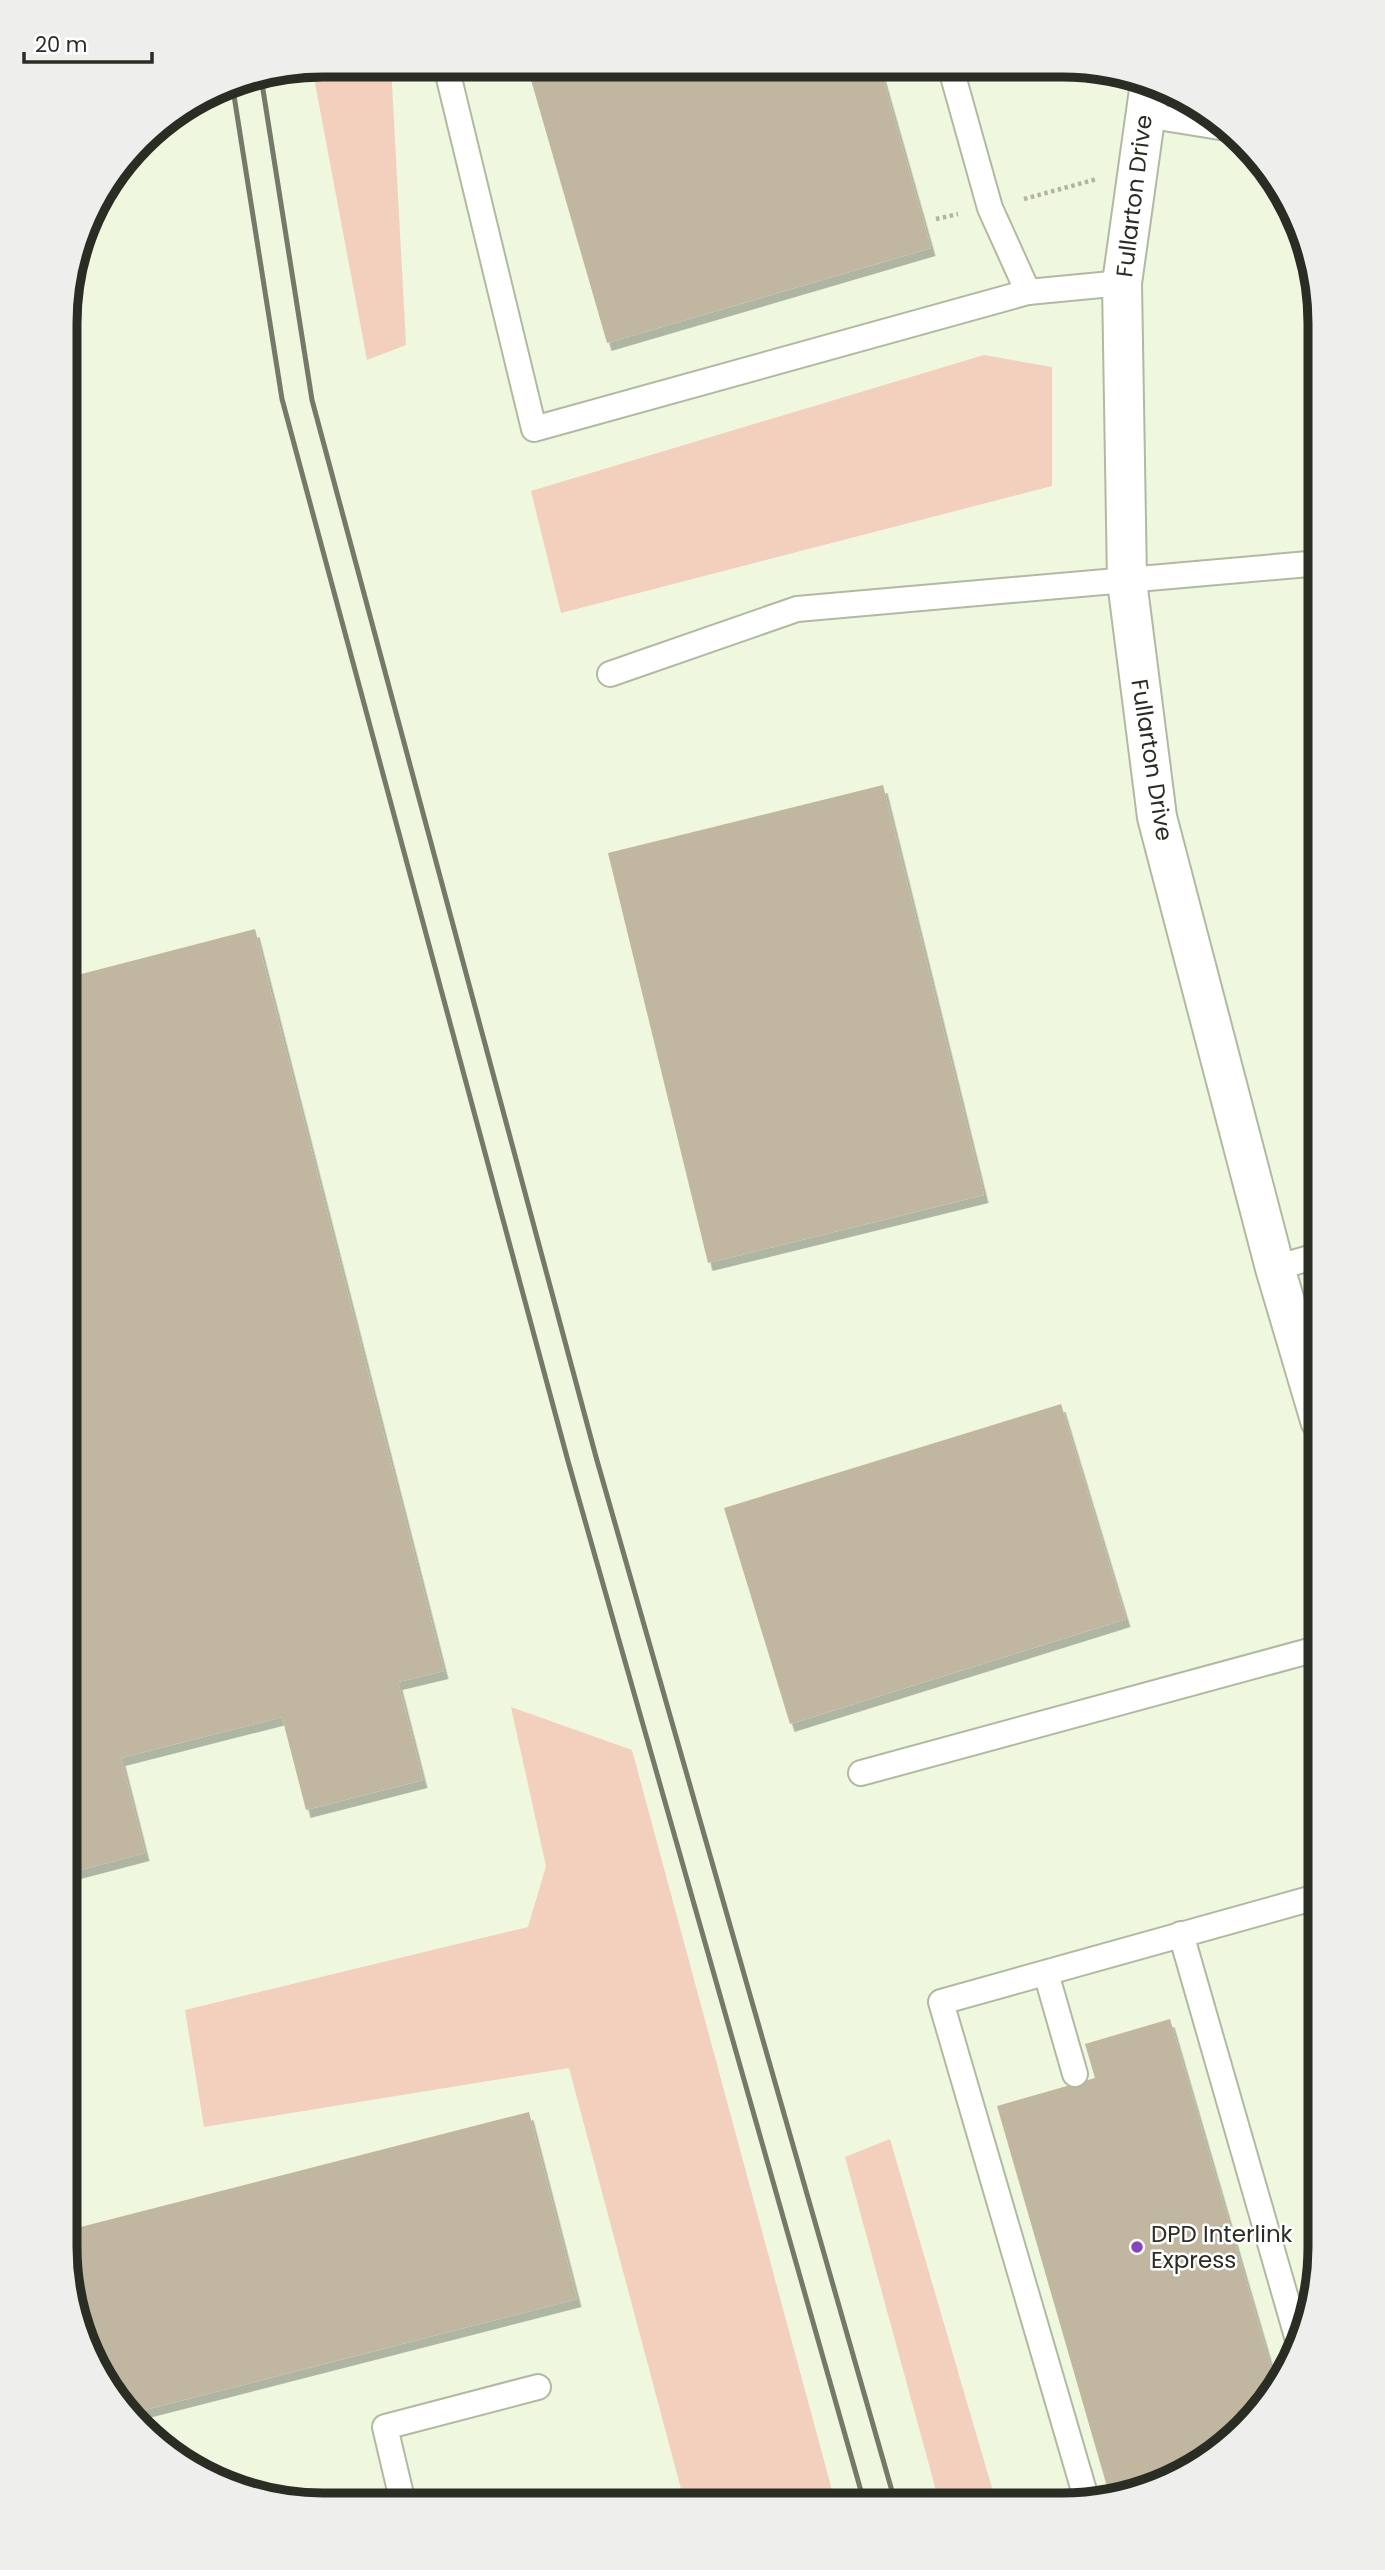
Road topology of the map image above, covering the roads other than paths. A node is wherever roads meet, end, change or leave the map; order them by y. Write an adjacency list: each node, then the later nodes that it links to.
1 (953, 77): 6 (lane)
2 (449, 78): 6 (lane)
3 (1147, 99): 4 (lane); 5 (street, Fullarton Drive)
4 (1195, 116)
5 (1122, 283): 6 (lane); 8 (street, Fullarton Drive)
6 (1028, 292)
7 (1308, 564): 8 (lane)
8 (1127, 581): 9 (lane); 11 (street, Fullarton Drive)
9 (610, 674)
10 (1308, 1259): 11 (lane)
11 (1275, 1268): 12 (street, Fullarton Drive)
12 (1307, 1378)
13 (1307, 1651): 14 (lane)
14 (861, 1773)
15 (1307, 1900): 16 (lane)
16 (1181, 1934): 17 (lane); 19 (lane)
17 (1046, 1973): 18 (lane); 21 (lane)
18 (1075, 2074)
19 (1294, 2328)
20 (538, 2387): 22 (lane)
21 (1084, 2492)
22 (401, 2493)

